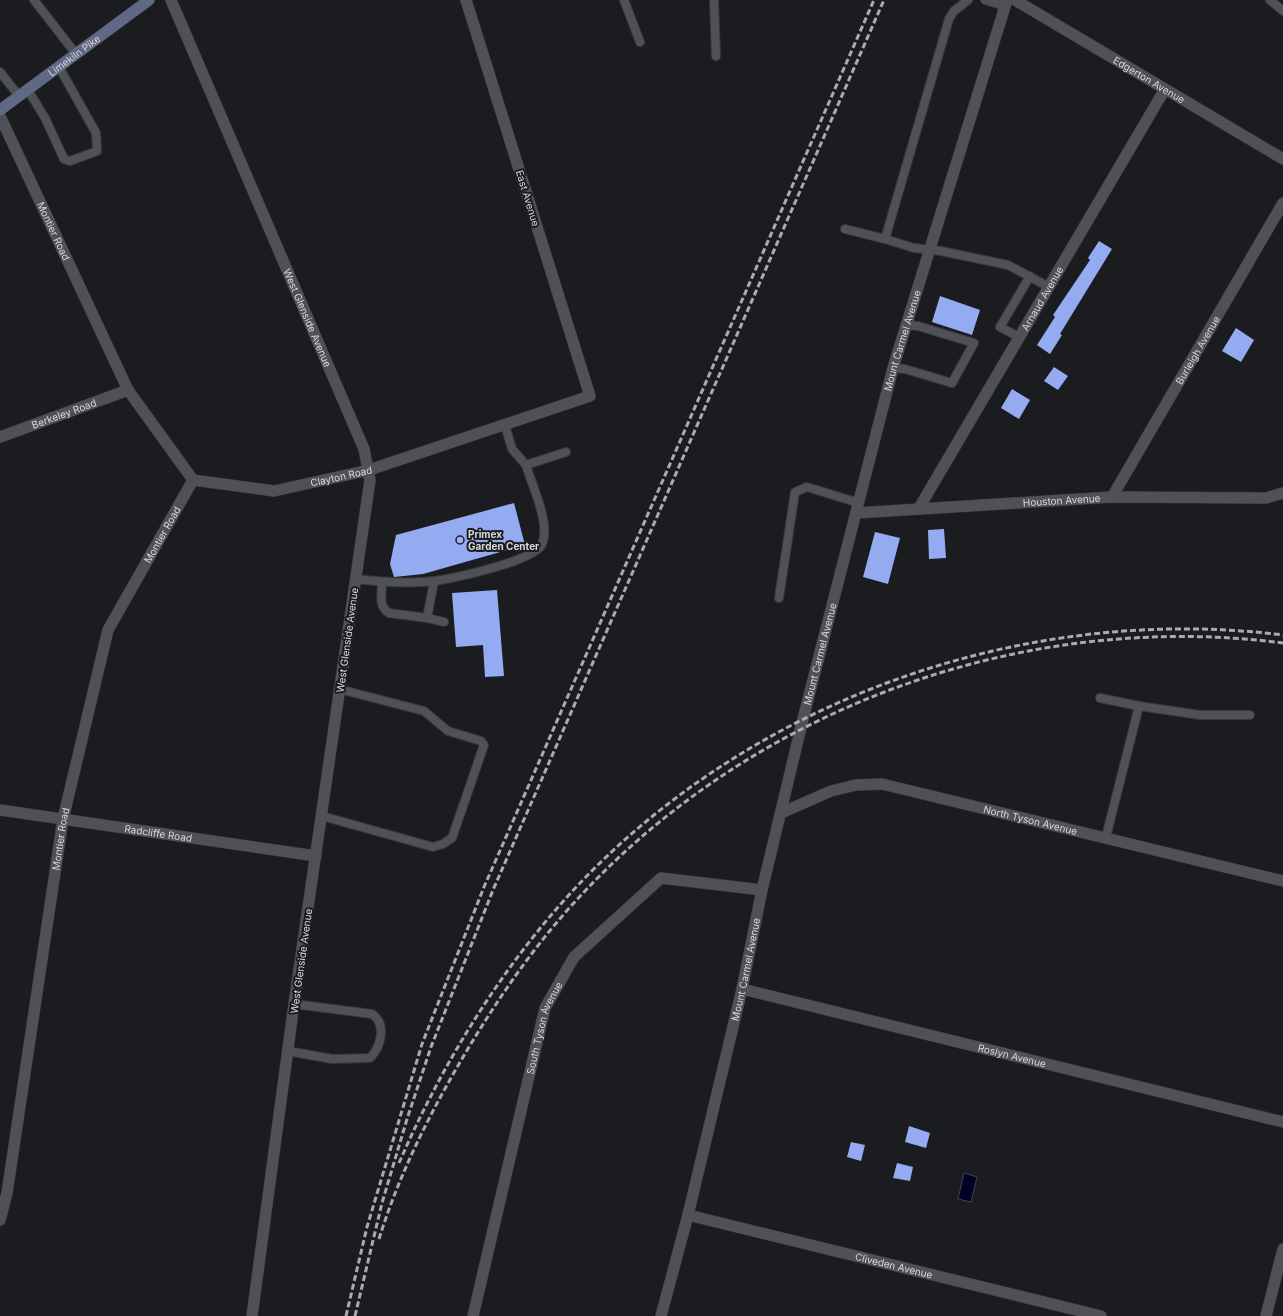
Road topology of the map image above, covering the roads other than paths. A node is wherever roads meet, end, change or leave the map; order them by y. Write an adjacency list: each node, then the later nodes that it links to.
1 (34, 0): 13 (lane)
2 (149, 0): 13 (main road, Limekiln Pike)
3 (171, 0): 37 (street, West Glenside Avenue)
4 (466, 0): 32 (street, East Avenue)
5 (624, 0): 12 (lane)
6 (714, 0): 14 (lane)
7 (968, 0): 24 (lane)
8 (985, 0): 10 (lane)
9 (1270, 0): 11 (lane)
10 (1009, 2): 17 (street, Edgerton Avenue); 25 (street, Mount Carmel Avenue)
11 (1283, 10)
12 (640, 42)
13 (76, 54): 15 (main road, Limekiln Pike)
14 (716, 56)
15 (59, 66): 18 (main road, Limekiln Pike); 18 (lane)
16 (0, 72): 18 (lane)
17 (1165, 89): 21 (street, Edgerton Avenue); 27 (street, Arnaud Avenue)
18 (23, 93): 19 (main road, Limekiln Pike)
19 (0, 110)
20 (0, 116): 31 (street, Montier Road)
21 (1283, 159)
22 (1283, 203): 40 (street, Burleigh Avenue)
23 (845, 229): 24 (lane)
24 (885, 239): 25 (lane)
25 (929, 250): 26 (lane); 28 (street, Mount Carmel Avenue)
26 (1030, 276): 27 (lane); 29 (lane)
27 (1049, 287): 29 (street, Arnaud Avenue)
28 (907, 325): 30 (street, Mount Carmel Avenue); 30 (lane)
29 (1019, 337): 42 (street, Arnaud Avenue)
30 (893, 368): 41 (street, Mount Carmel Avenue)
31 (128, 390): 34 (street, Berkeley Road); 38 (street)
32 (590, 396): 33 (street, Clayton Road)
33 (505, 425): 36 (lane); 37 (street, Clayton Road)
34 (0, 437)
35 (566, 452): 36 (lane)
36 (526, 465): 44 (lane)
37 (369, 470): 38 (street, Clayton Road); 43 (street, West Glenside Avenue)
38 (193, 480): 56 (street, Montier Road)
39 (1283, 493): 40 (street, Houston Avenue)
40 (1112, 497): 42 (street, Houston Avenue)
41 (858, 508): 42 (street, Houston Avenue); 46 (lane); 54 (street, Mount Carmel Avenue)
42 (919, 508)
43 (356, 579): 45 (lane); 49 (street, West Glenside Avenue)
44 (434, 581): 45 (lane); 47 (lane)
45 (382, 582): 47 (lane)
46 (779, 598)
47 (427, 618): 48 (lane)
48 (444, 622)
49 (339, 689): 55 (street, West Glenside Avenue); 55 (lane)
50 (1100, 698): 51 (lane)
51 (1139, 706): 52 (lane); 57 (lane)
52 (1250, 715)
53 (0, 810): 56 (street, Radcliffe Road)
54 (781, 813): 57 (street, North Tyson Avenue); 60 (street, Mount Carmel Avenue)
55 (322, 816): 58 (street, West Glenside Avenue)
56 (63, 819): 58 (street, Radcliffe Road); 66 (street, Montier Road)
57 (1106, 837): 59 (street, North Tyson Avenue)
58 (316, 856): 62 (street, West Glenside Avenue)
59 (1283, 881)
60 (762, 890): 61 (street, Mount Carmel Avenue); 69 (street, South Tyson Avenue)
61 (742, 989): 64 (street, Roslyn Avenue); 65 (street, Mount Carmel Avenue)
62 (294, 1004): 63 (street, West Glenside Avenue); 63 (lane)
63 (288, 1051): 68 (street, West Glenside Avenue)
64 (1283, 1122)
65 (688, 1215): 70 (street, Mount Carmel Avenue); 71 (street, Cliveden Avenue)
66 (0, 1220)
67 (1283, 1249): 72 (street)
68 (252, 1316)
69 (473, 1316)
70 (661, 1316)
71 (1100, 1316)
72 (1266, 1316)

